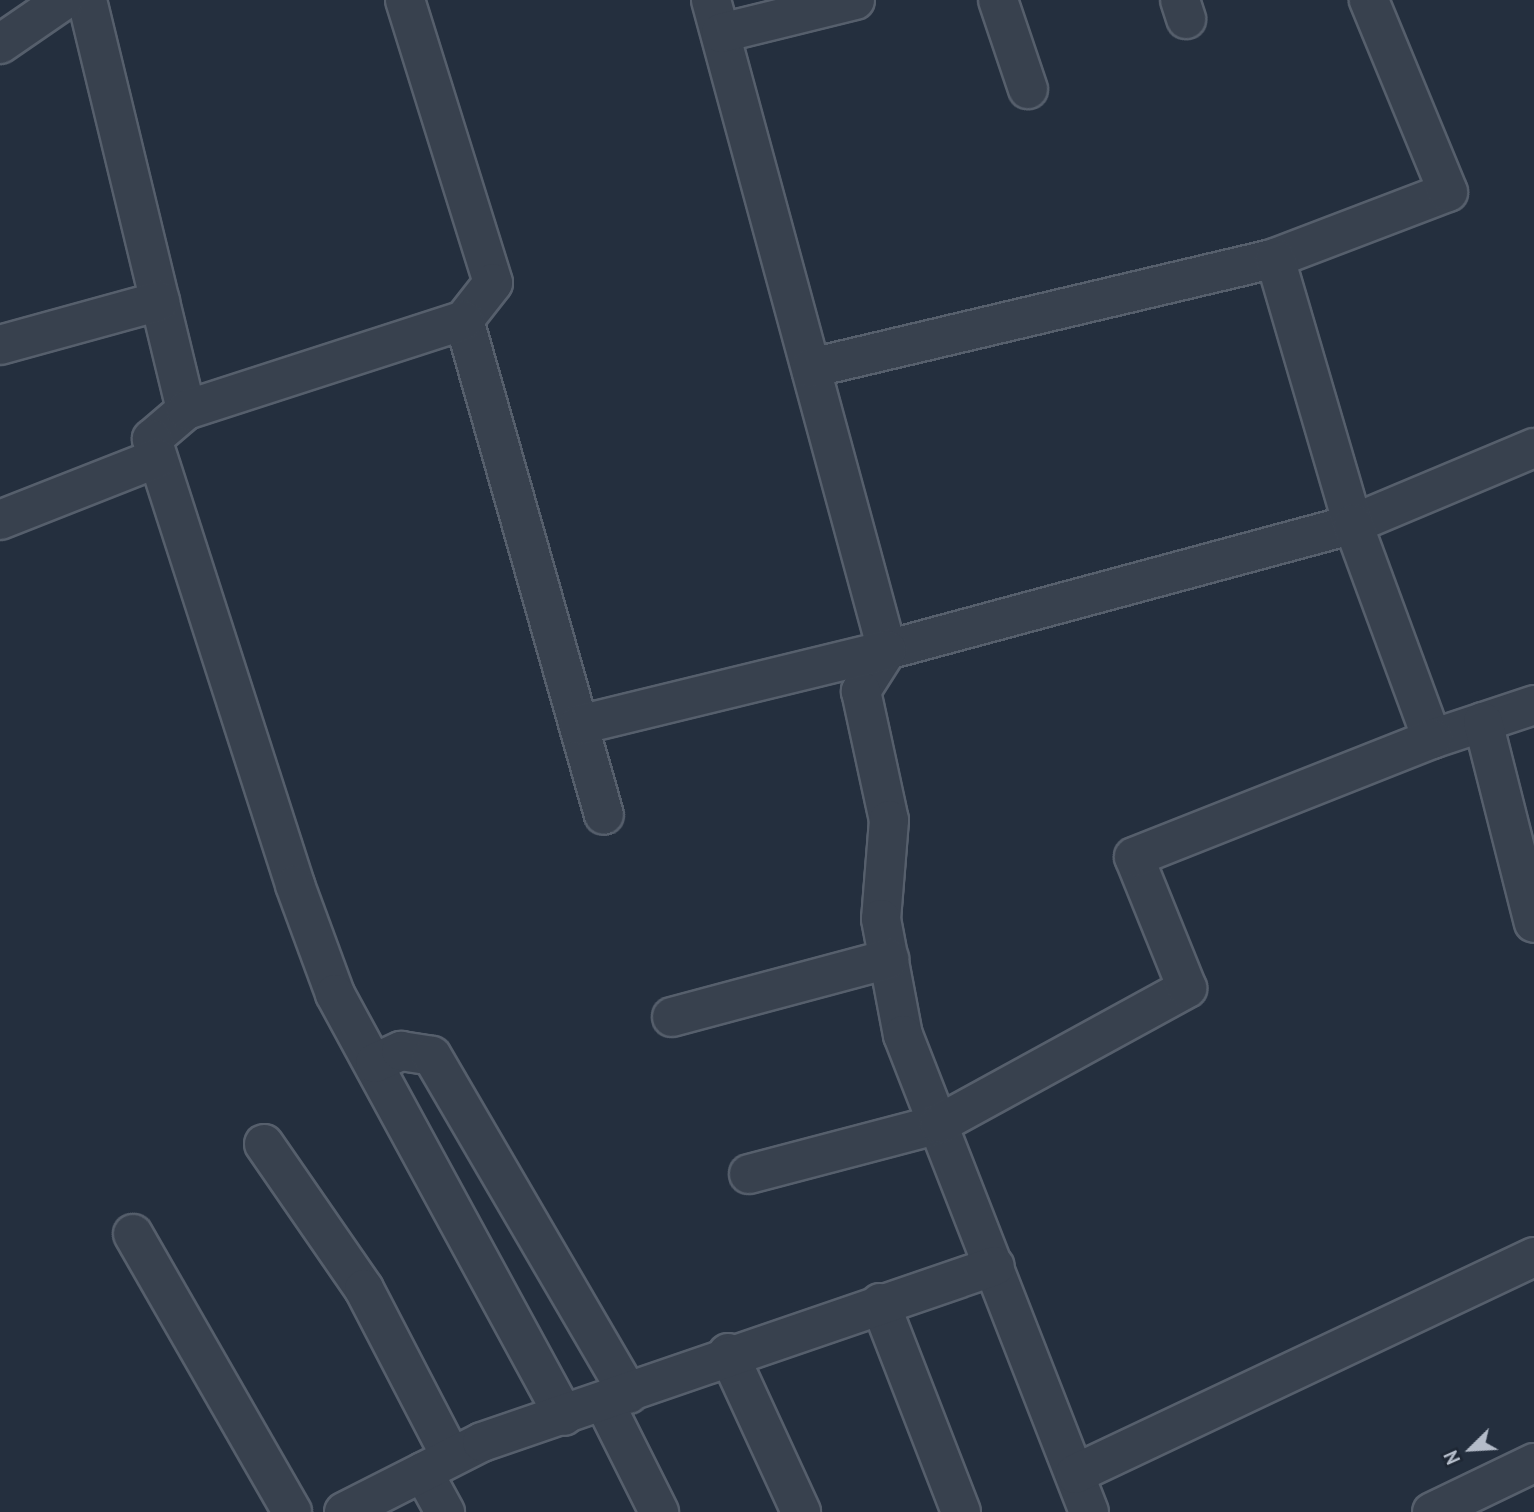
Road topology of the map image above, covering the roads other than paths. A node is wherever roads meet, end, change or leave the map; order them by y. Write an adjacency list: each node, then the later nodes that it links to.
1 (64, 0): 8 (street)
2 (88, 0): 11 (street)
3 (405, 0): 12 (street)
4 (855, 0): 7 (street)
5 (998, 0): 9 (street)
6 (1369, 0): 10 (street)
7 (716, 17): 14 (street)
8 (0, 44)
9 (1028, 89)
10 (1275, 258): 14 (street); 19 (street)
11 (160, 301): 13 (street); 15 (street)
12 (464, 320): 15 (street); 23 (street)
13 (0, 345)
14 (811, 368): 20 (street)
15 (186, 410): 17 (street)
16 (1534, 448): 19 (street)
17 (157, 458): 18 (street); 29 (street)
18 (0, 520)
19 (1353, 524): 20 (street); 24 (street)
20 (887, 650): 23 (street); 27 (street)
21 (1534, 705): 22 (street)
22 (1483, 722): 24 (street); 26 (street)
23 (579, 725): 25 (street)
24 (1432, 739): 30 (street)
25 (604, 815)
26 (1534, 923)
27 (889, 958): 28 (street); 30 (street)
28 (672, 1017)
29 (375, 1063): 38 (street); 39 (street)
30 (939, 1125): 32 (street); 35 (street)
31 (264, 1144): 41 (street)
32 (749, 1174)
33 (133, 1234): 43 (street)
34 (1534, 1257): 42 (street)
35 (995, 1266): 36 (street); 42 (street)
36 (880, 1303): 37 (street); 48 (street)
37 (728, 1353): 38 (street); 47 (street)
38 (617, 1399): 39 (street); 46 (street)
39 (564, 1416): 41 (street)
40 (1534, 1463): 50 (street)
41 (437, 1464): 44 (street); 45 (street)
42 (1075, 1475): 49 (street)
43 (292, 1512)
44 (344, 1512)
45 (445, 1512)
46 (659, 1512)
47 (801, 1512)
48 (961, 1512)
49 (1090, 1512)
50 (1432, 1512)

